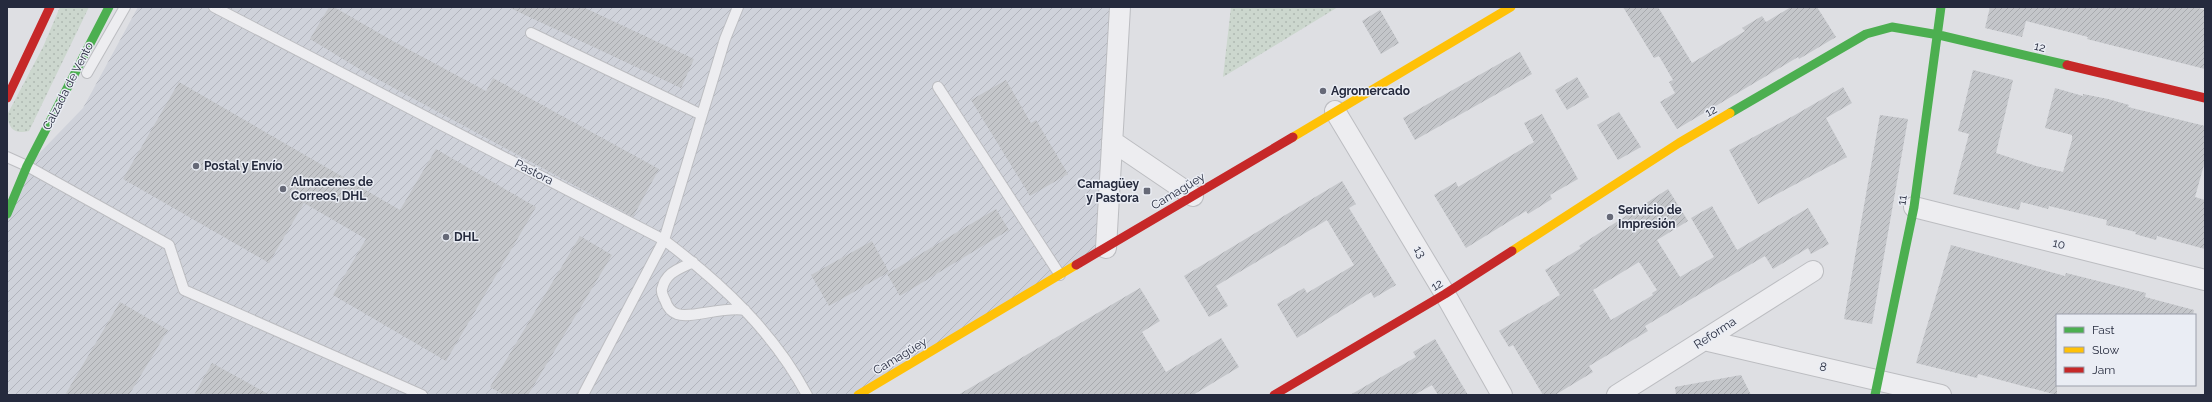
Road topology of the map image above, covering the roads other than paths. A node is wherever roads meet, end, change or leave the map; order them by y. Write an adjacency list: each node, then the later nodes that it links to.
1 (50, 7): 12 (street)
2 (109, 7): 13 (street, Calzada de Vento)
3 (125, 7): 13 (lane)
4 (214, 7): 23 (lane, Pastora)
5 (738, 7): 16 (lane)
6 (1120, 7): 17 (street)
7 (1511, 7): 15 (street, Camagüey)
8 (1941, 7): 10 (street, 11)
9 (531, 33): 16 (lane)
10 (1939, 35): 14 (street, 12); 21 (street, 11); 29 (street, 12)
11 (938, 87): 27 (lane)
12 (7, 98)
13 (62, 98): 19 (street, Calzada de Vento)
14 (2205, 98)
15 (1335, 112): 20 (street, Camagüey); 29 (street, 13)
16 (702, 115): 23 (lane)
17 (1112, 142): 20 (street); 24 (street)
18 (7, 157): 19 (lane)
19 (27, 166): 22 (street, Calzada de Vento); 33 (lane)
20 (1193, 196): 24 (street, Camagüey)
21 (1914, 207): 28 (street, 10); 32 (street, 11)
22 (7, 214)
23 (664, 240): 25 (lane, Pastora); 34 (lane)
24 (1106, 248): 27 (street, Camagüey)
25 (693, 262): 30 (lane, Pastora); 30 (lane)
26 (1813, 271): 31 (street, Reforma)
27 (1060, 275): 36 (street, Camagüey)
28 (2205, 280)
29 (1445, 294): 37 (street, 12); 38 (street, 13)
30 (746, 310): 35 (lane, Pastora)
31 (1704, 340): 32 (street, 8); 39 (street, Reforma)
32 (1877, 387): 40 (street, 8)
33 (422, 395)
34 (583, 395)
35 (807, 395)
36 (858, 395)
37 (1274, 395)
38 (1502, 395)
39 (1617, 395)
40 (1941, 395)

